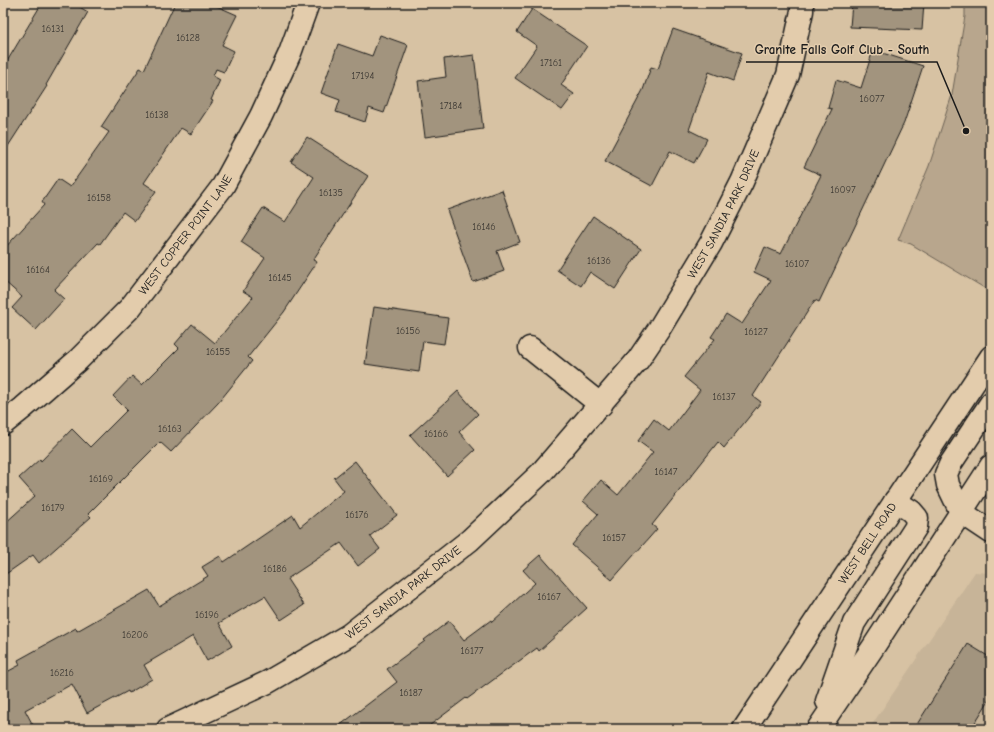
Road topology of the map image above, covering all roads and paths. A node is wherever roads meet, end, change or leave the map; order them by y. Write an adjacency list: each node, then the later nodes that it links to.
1 (308, 3): 7 (street, WEST COPPER POINT LANE)
2 (802, 3): 6 (street, WEST SANDIA PARK DRIVE)
3 (530, 348): 6 (street)
4 (991, 357): 9 (street, WEST BELL ROAD)
5 (991, 403): 10 (street)
6 (600, 405): 12 (street, WEST SANDIA PARK DRIVE)
7 (3, 424)
8 (991, 466): 10 (street)
9 (895, 501): 13 (street, WEST BELL ROAD); 14 (street)
10 (961, 512): 11 (street); 14 (street)
11 (991, 532)
12 (168, 729)
13 (744, 729)
14 (818, 729)

